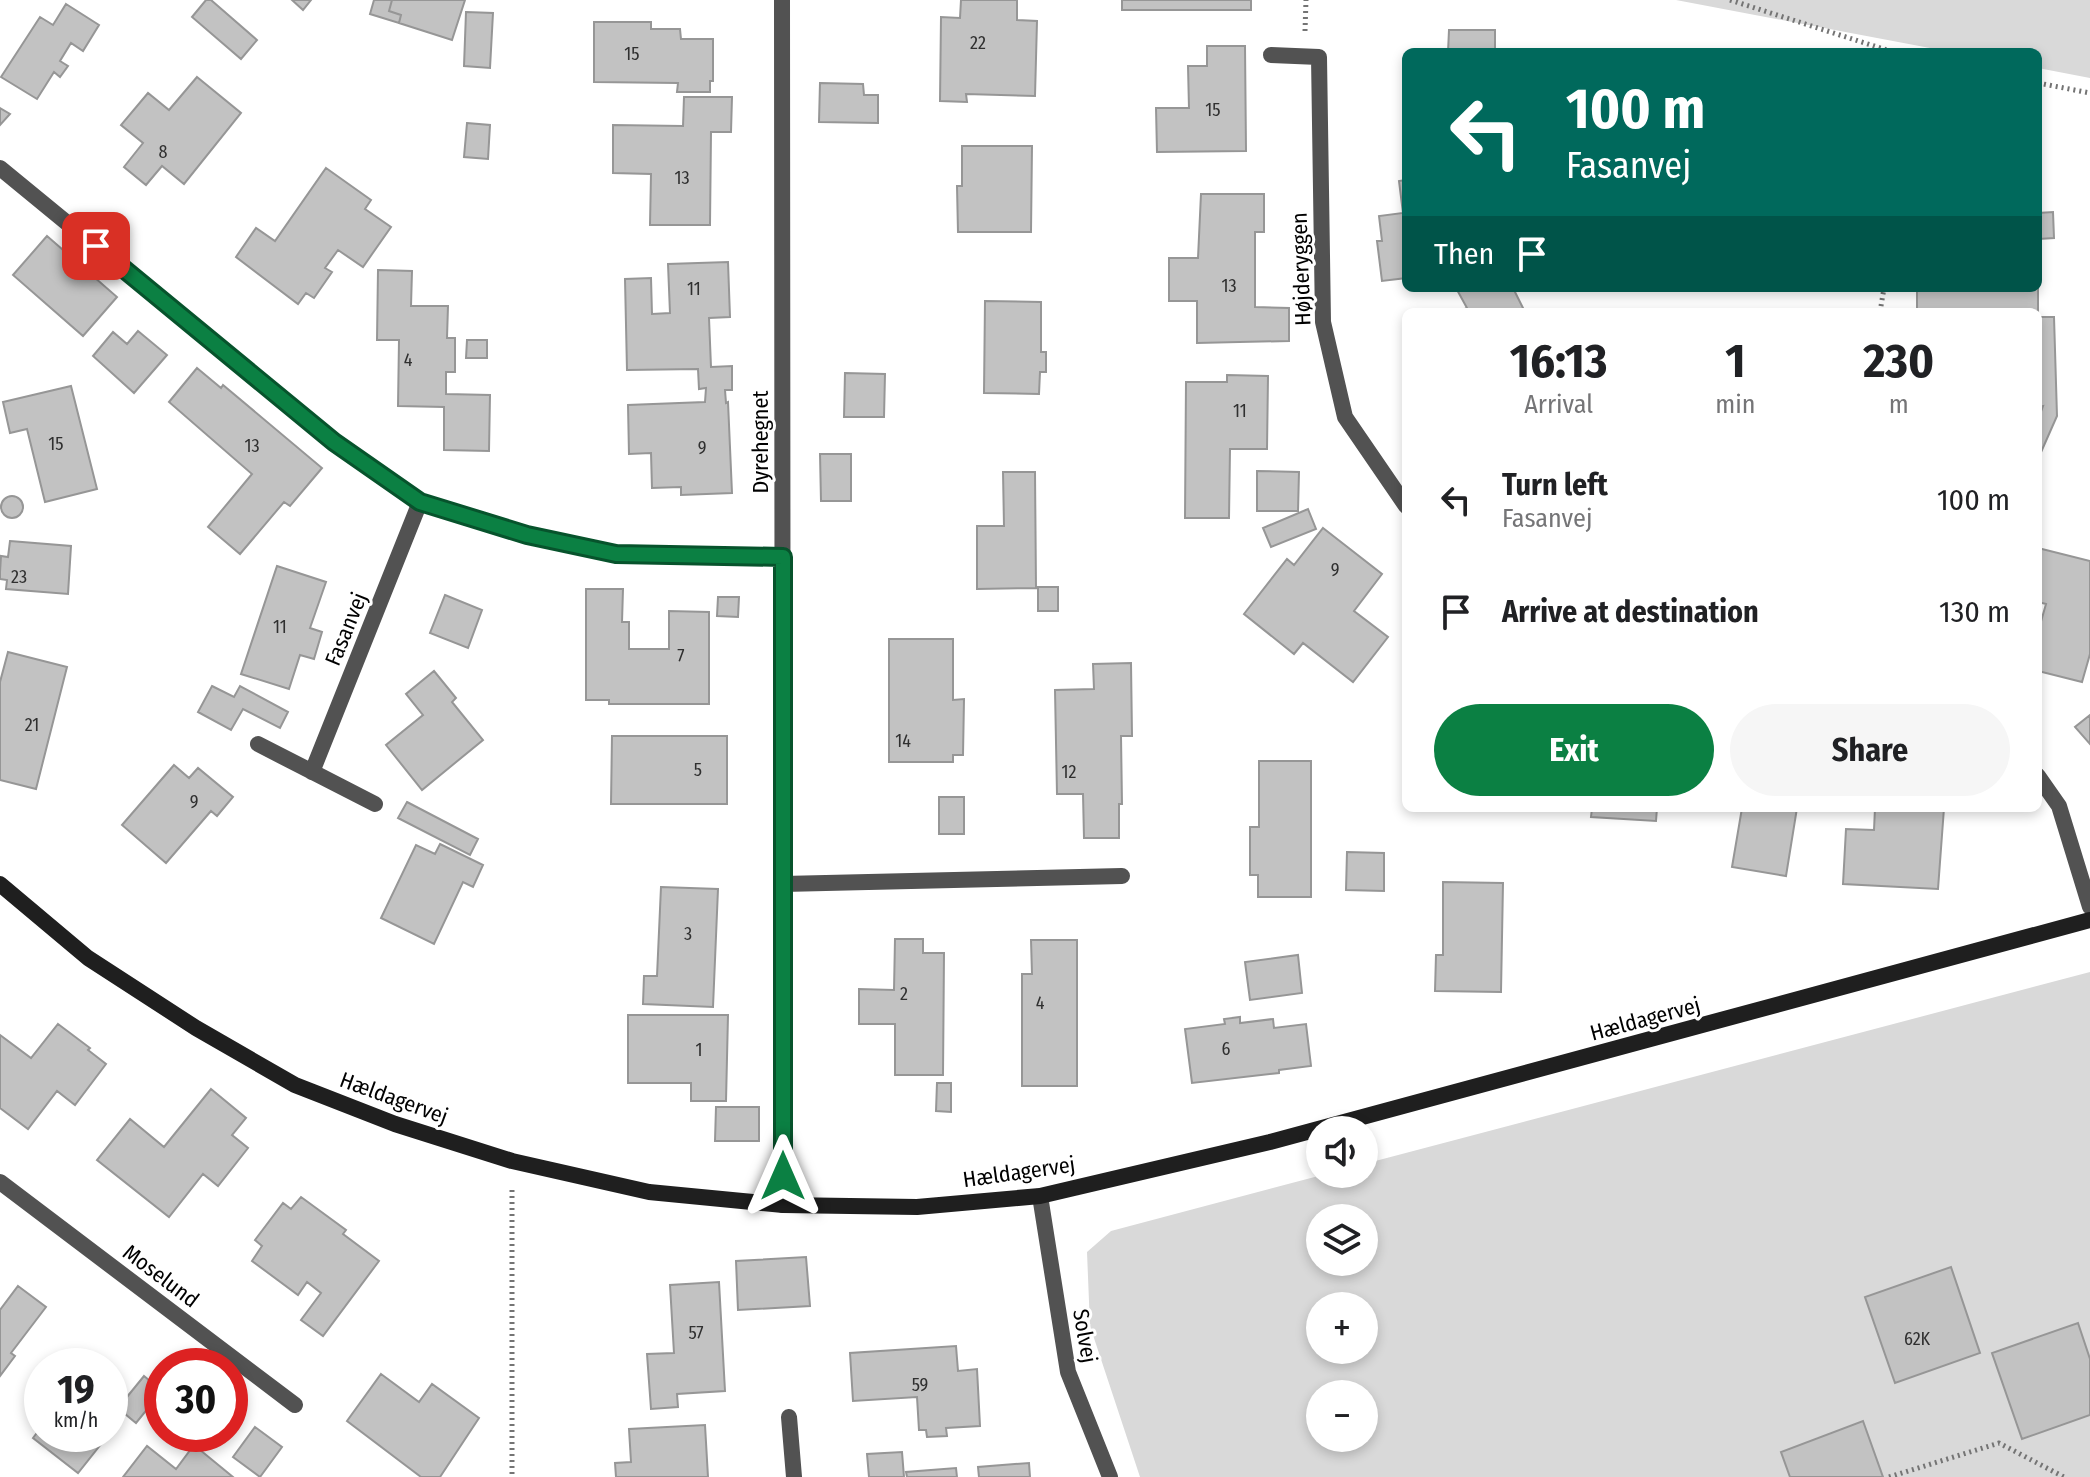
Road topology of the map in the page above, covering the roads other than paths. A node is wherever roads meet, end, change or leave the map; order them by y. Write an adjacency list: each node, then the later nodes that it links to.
1 (782, 0): 6 (street, Dyrehegnet)
2 (1271, 55): 4 (street, Højderyggen)
3 (0, 168): 5 (street)
4 (1402, 500)
5 (420, 502): 6 (street); 8 (street, Fasanvej)
6 (783, 557): 13 (street, Dyrehegnet)
7 (258, 744): 8 (street)
8 (312, 772): 10 (street)
9 (2042, 782): 14 (street)
10 (375, 804)
11 (1122, 876): 13 (street)
12 (0, 884): 18 (street, Hældagervej)
13 (783, 884): 18 (street, Dyrehegnet)
14 (2090, 907)
15 (2090, 920): 17 (street, Hældagervej)
16 (0, 1182): 19 (street, Moselund)
17 (1040, 1196): 18 (street, Hældagervej); 22 (street, Solvej)
18 (783, 1205)
19 (295, 1405)
20 (789, 1417): 21 (street)
21 (794, 1477)
22 (1110, 1477)

